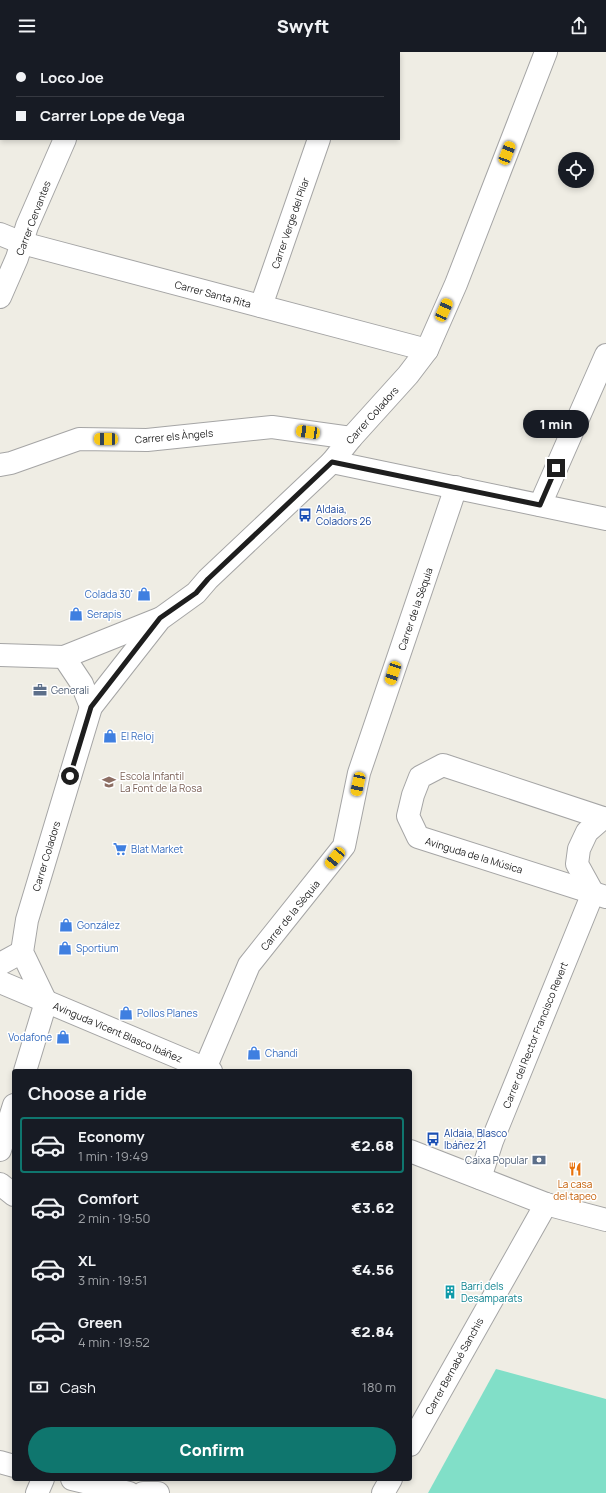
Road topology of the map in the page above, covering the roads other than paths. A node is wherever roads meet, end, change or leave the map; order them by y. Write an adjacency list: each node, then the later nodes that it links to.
1 (546, 52): 8 (street, Carrer Coladors)
2 (65, 140): 5 (street, Carrer Cervantes)
3 (319, 140): 7 (street, Carrer Verge del Pilar)
4 (0, 234): 5 (street, Carrer Santa Rita)
5 (22, 243): 6 (street, Carrer Cervantes); 7 (street, Carrer Santa Rita)
6 (0, 296)
7 (261, 306): 8 (street, Carrer Santa Rita)
8 (427, 350): 10 (street, Carrer Coladors)
9 (606, 355): 14 (street)
10 (351, 438): 11 (street, Carrer Coladors); 12 (street, Carrer els Àngels)
11 (332, 462): 13 (street); 16 (street, Carrer Coladors)
12 (0, 464)
13 (456, 487): 14 (street); 28 (street, Carrer de la Sèquia)
14 (540, 505): 15 (street)
15 (606, 519)
16 (160, 618): 18 (street); 19 (street, Carrer Coladors)
17 (0, 655): 18 (street)
18 (64, 657): 19 (street)
19 (91, 707): 22 (street, Carrer Coladors)
20 (605, 819): 21 (street, Avinguda de la Música); 21 (street, Avinguda de la Música)
21 (600, 895): 32 (street, Carrer del Rector Francisco Revert)
22 (22, 952): 23 (street); 25 (street)
23 (0, 964)
24 (0, 982): 25 (street, Avinguda Vicent Blasco Ibáñez)
25 (46, 1002): 26 (street); 27 (street, Avinguda Vicent Blasco Ibáñez)
26 (26, 1069)
27 (205, 1069)
28 (207, 1069)
29 (12, 1111): 30 (street)
30 (0, 1150)
31 (412, 1152): 32 (street)
32 (480, 1178): 35 (street)
33 (0, 1184): 34 (street)
34 (12, 1193)
35 (546, 1204): 36 (street); 37 (street, Carrer Bernabé Sanchis)
36 (606, 1220)
37 (412, 1441)
38 (0, 1462): 39 (street)
39 (12, 1465)
40 (42, 1481): 43 (street)
41 (80, 1481): 44 (street)
42 (390, 1481): 45 (street)
43 (37, 1493)
44 (129, 1493)
45 (383, 1493)

